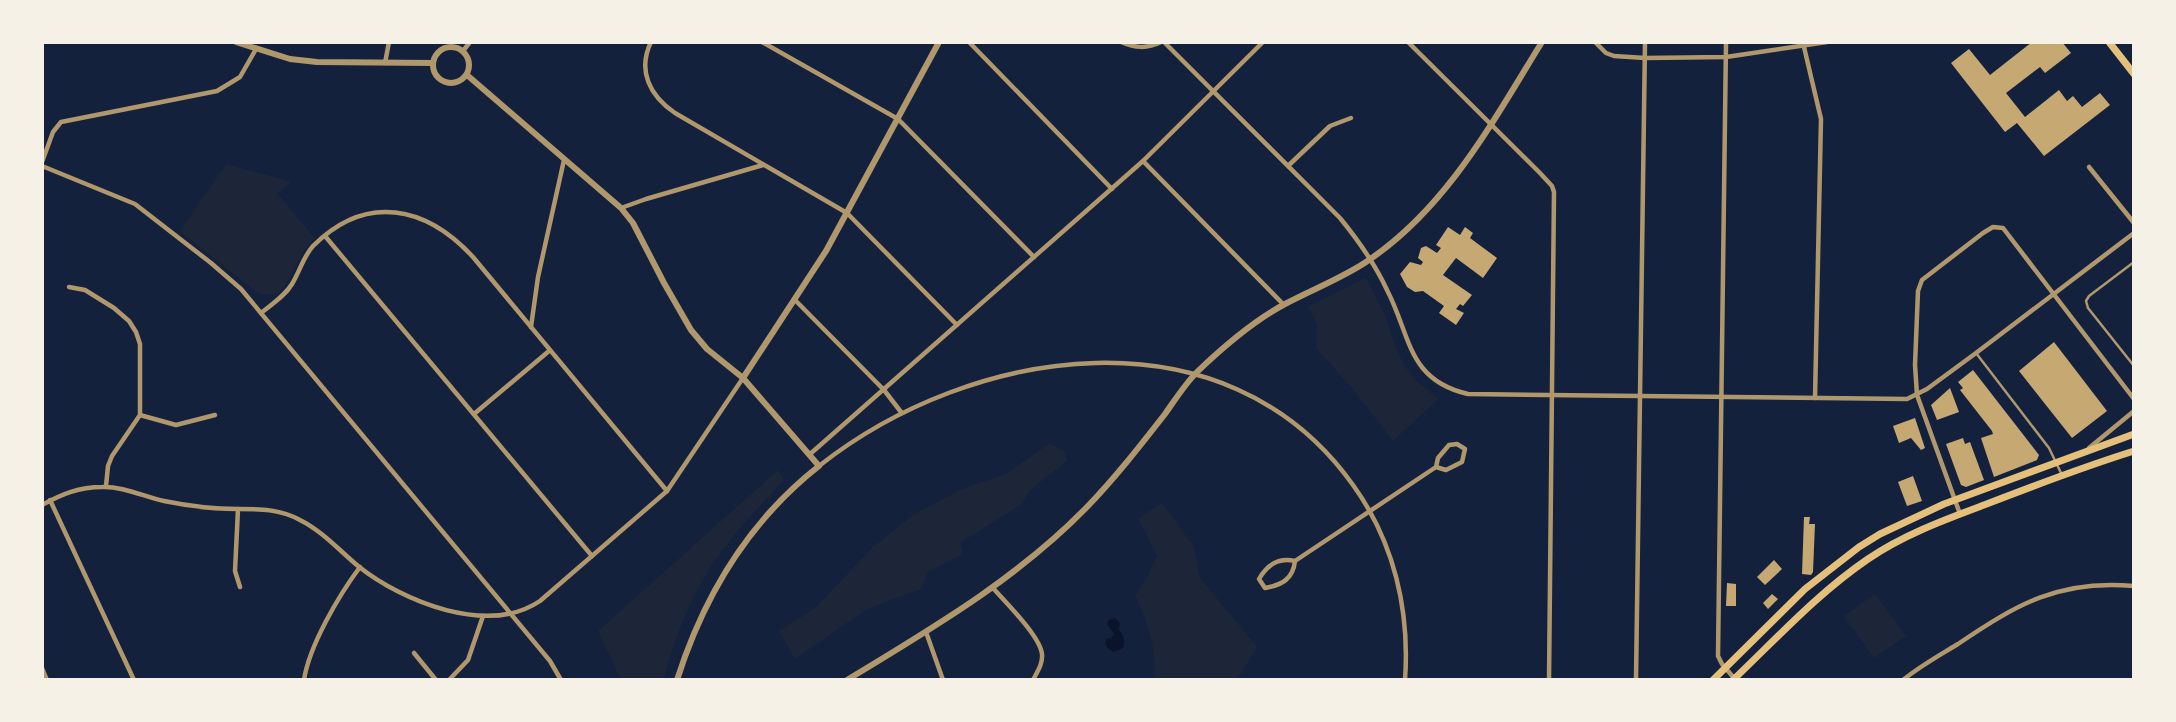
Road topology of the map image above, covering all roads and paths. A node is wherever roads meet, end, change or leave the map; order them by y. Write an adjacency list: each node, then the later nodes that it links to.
1 (236, 42): 20 (street)
2 (389, 42): 24 (street)
3 (470, 42): 21 (street)
4 (651, 42): 35 (street)
5 (762, 42): 30 (street)
6 (939, 42): 30 (street)
7 (969, 42): 38 (street)
8 (1121, 42): 9 (street)
9 (1163, 42): 28 (street)
10 (1263, 42): 28 (street)
11 (1408, 42): 18 (street)
12 (1542, 42): 31 (street)
13 (1595, 42): 23 (street)
14 (1645, 42): 23 (street)
15 (1726, 42): 22 (street)
16 (1827, 42): 19 (street)
17 (2109, 42): 26 (main road)
18 (1415, 45): 31 (street)
19 (1804, 47): 22 (street); 64 (street)
20 (256, 49): 24 (street); 34 (street)
21 (463, 51): 25 (street); 27 (street)
22 (1726, 57): 23 (street); 63 (street)
23 (1645, 58): 62 (street)
24 (385, 63): 25 (street)
25 (433, 63): 27 (street)
26 (2134, 74)
27 (467, 75): 32 (street)
28 (1214, 91): 33 (street); 36 (street)
29 (1351, 118): 36 (street)
30 (898, 119): 40 (street); 44 (street)
31 (1490, 125): 45 (street); 60 (street)
32 (564, 160): 39 (street); 53 (street)
33 (1143, 161): 38 (street); 50 (street)
34 (42, 164): 51 (street)
35 (764, 165): 39 (street); 40 (street)
36 (1289, 165): 45 (street)
37 (2089, 167): 41 (street)
38 (1112, 189): 44 (street)
39 (621, 208): 58 (street)
40 (847, 213): 49 (street); 52 (street)
41 (2134, 223)
42 (2134, 234): 48 (street)
43 (325, 236): 51 (street); 53 (street); 68 (street)
44 (1034, 257): 52 (street)
45 (1369, 260): 50 (street); 60 (street)
46 (2134, 262): 56 (lane)
47 (69, 287): 69 (street)
48 (2053, 294): 55 (street); 61 (street); 65 (street)
49 (795, 300): 58 (street); 59 (street)
50 (1284, 305): 57 (street)
51 (261, 313): 93 (street)
52 (957, 325): 59 (street)
53 (531, 328): 54 (street)
54 (550, 351): 68 (street); 80 (street)
55 (1976, 353): 61 (street); 75 (lane)
56 (2134, 366)
57 (1196, 373): 67 (street); 85 (street); 92 (street)
58 (743, 378): 74 (street); 80 (street)
59 (884, 390): 67 (street); 74 (street)
60 (1552, 395): 62 (street); 112 (street)
61 (1917, 395): 64 (street); 82 (street)
62 (1639, 396): 63 (street); 113 (street)
63 (1721, 396): 64 (street); 98 (street)
64 (1815, 398)
65 (2134, 399)
66 (2134, 411): 73 (street)
67 (901, 412): 76 (street)
68 (474, 414): 87 (street)
69 (139, 415): 70 (street); 79 (street)
70 (215, 415)
71 (2134, 434): 73 (main road)
72 (2134, 451): 78 (main road)
73 (2083, 453): 75 (main road)
74 (808, 455): 76 (street)
75 (2057, 462): 78 (lane); 82 (main road)
76 (819, 466): 107 (street)
77 (1436, 467): 77 (street); 85 (street)
78 (2062, 475): 86 (main road)
79 (106, 486): 81 (street); 84 (street)
80 (667, 491): 87 (street)
81 (50, 500): 83 (street); 102 (street)
82 (1955, 500): 86 (street); 98 (main road)
83 (42, 505)
84 (238, 509): 89 (street); 91 (street)
85 (1370, 510): 88 (street); 111 (street)
86 (1960, 514): 100 (main road)
87 (592, 556): 93 (street)
88 (1296, 561): 88 (street)
89 (360, 567): 94 (street); 103 (street)
90 (2134, 586): 99 (street)
91 (240, 587)
92 (993, 588): 95 (street); 110 (street)
93 (510, 614): 94 (street); 106 (street)
94 (483, 616): 105 (street)
95 (926, 632): 108 (street); 109 (street)
96 (414, 653): 104 (street)
97 (42, 668): 101 (street)
98 (1725, 669): 100 (street); 114 (main road)
99 (1910, 678): 115 (street)
100 (1734, 679)
101 (47, 680)
102 (134, 680)
103 (304, 680)
104 (436, 680)
105 (449, 680)
106 (561, 680)
107 (677, 680)
108 (847, 680)
109 (943, 680)
110 (1033, 680)
111 (1405, 680)
112 (1549, 680)
113 (1636, 680)
114 (1713, 680)
115 (1903, 680)

